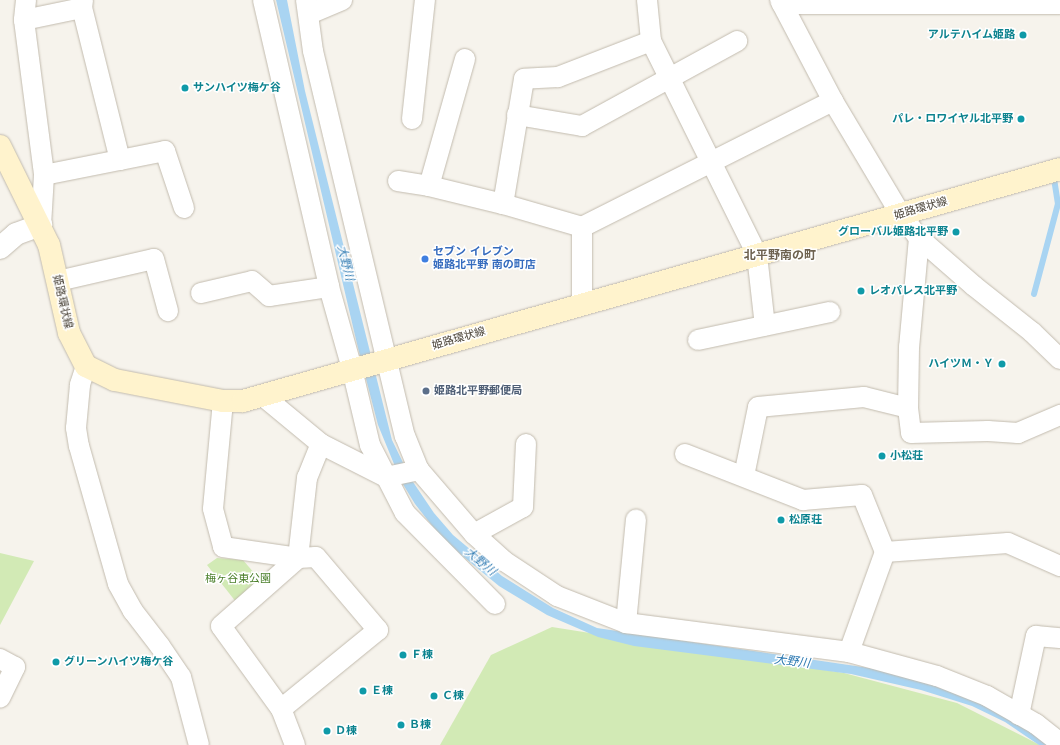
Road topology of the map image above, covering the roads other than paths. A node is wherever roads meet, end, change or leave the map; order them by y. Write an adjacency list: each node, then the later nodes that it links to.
1 (26, 0): 11 (street)
2 (263, 0): 35 (street)
3 (342, 0): 10 (street)
4 (425, 0): 18 (street)
5 (647, 0): 12 (street)
6 (781, 2): 7 (street); 16 (street)
7 (830, 2): 9 (street)
8 (82, 4): 11 (street); 20 (street)
9 (1060, 4)
10 (308, 7): 43 (street)
11 (24, 20): 23 (street)
12 (651, 41): 15 (street); 17 (street)
13 (737, 41): 15 (street)
14 (466, 59): 25 (street)
15 (669, 78): 17 (street); 21 (street)
16 (833, 101): 21 (street); 28 (street)
17 (517, 115): 26 (street)
18 (412, 119)
19 (0, 146): 29 (main road, 姫路環状線)
20 (120, 160): 23 (street); 27 (street)
21 (711, 162): 30 (street); 33 (street)
22 (1060, 169): 28 (main road, 姫路環状線)
23 (44, 175): 29 (street)
24 (398, 181): 25 (street)
25 (429, 186): 26 (street)
26 (503, 204): 30 (street)
27 (184, 208)
28 (901, 215): 31 (street); 33 (main road, 姫路環状線)
29 (41, 225): 32 (street); 34 (main road, 姫路環状線)
30 (582, 227): 37 (street)
31 (919, 238): 42 (street); 48 (street)
32 (0, 248)
33 (757, 255): 37 (main road, 姫路環状線); 40 (street)
34 (58, 281): 38 (street); 44 (main road, 姫路環状線)
35 (329, 287): 36 (street); 45 (street)
36 (201, 293)
37 (582, 304): 43 (main road, 姫路環状線)
38 (168, 311)
39 (830, 312): 40 (street)
40 (765, 326): 41 (street)
41 (698, 340)
42 (1060, 359)
43 (386, 360): 45 (main road, 姫路環状線); 53 (street)
44 (86, 366): 47 (main road, 姫路環状線); 70 (street)
45 (352, 369): 46 (main road, 姫路環状線); 55 (street)
46 (262, 396): 47 (main road, 姫路環状線); 50 (street)
47 (223, 401): 59 (street)
48 (908, 408): 49 (street); 54 (street)
49 (1060, 416)
50 (322, 444): 55 (street); 59 (street)
51 (526, 444): 57 (street)
52 (685, 454): 54 (street)
53 (419, 470): 55 (street); 57 (street)
54 (744, 476): 58 (street)
55 (386, 477): 61 (street)
56 (636, 519): 62 (street)
57 (474, 534): 62 (street)
58 (885, 552): 60 (street); 64 (street)
59 (298, 558): 67 (street); 67 (street)
60 (1060, 566)
61 (495, 604)
62 (626, 623): 64 (street)
63 (1060, 638): 68 (street)
64 (849, 652): 68 (street)
65 (0, 659): 66 (street)
66 (0, 698)
67 (281, 709): 71 (street)
68 (1019, 715): 69 (street)
69 (1060, 743)
70 (199, 745)
71 (295, 745)

